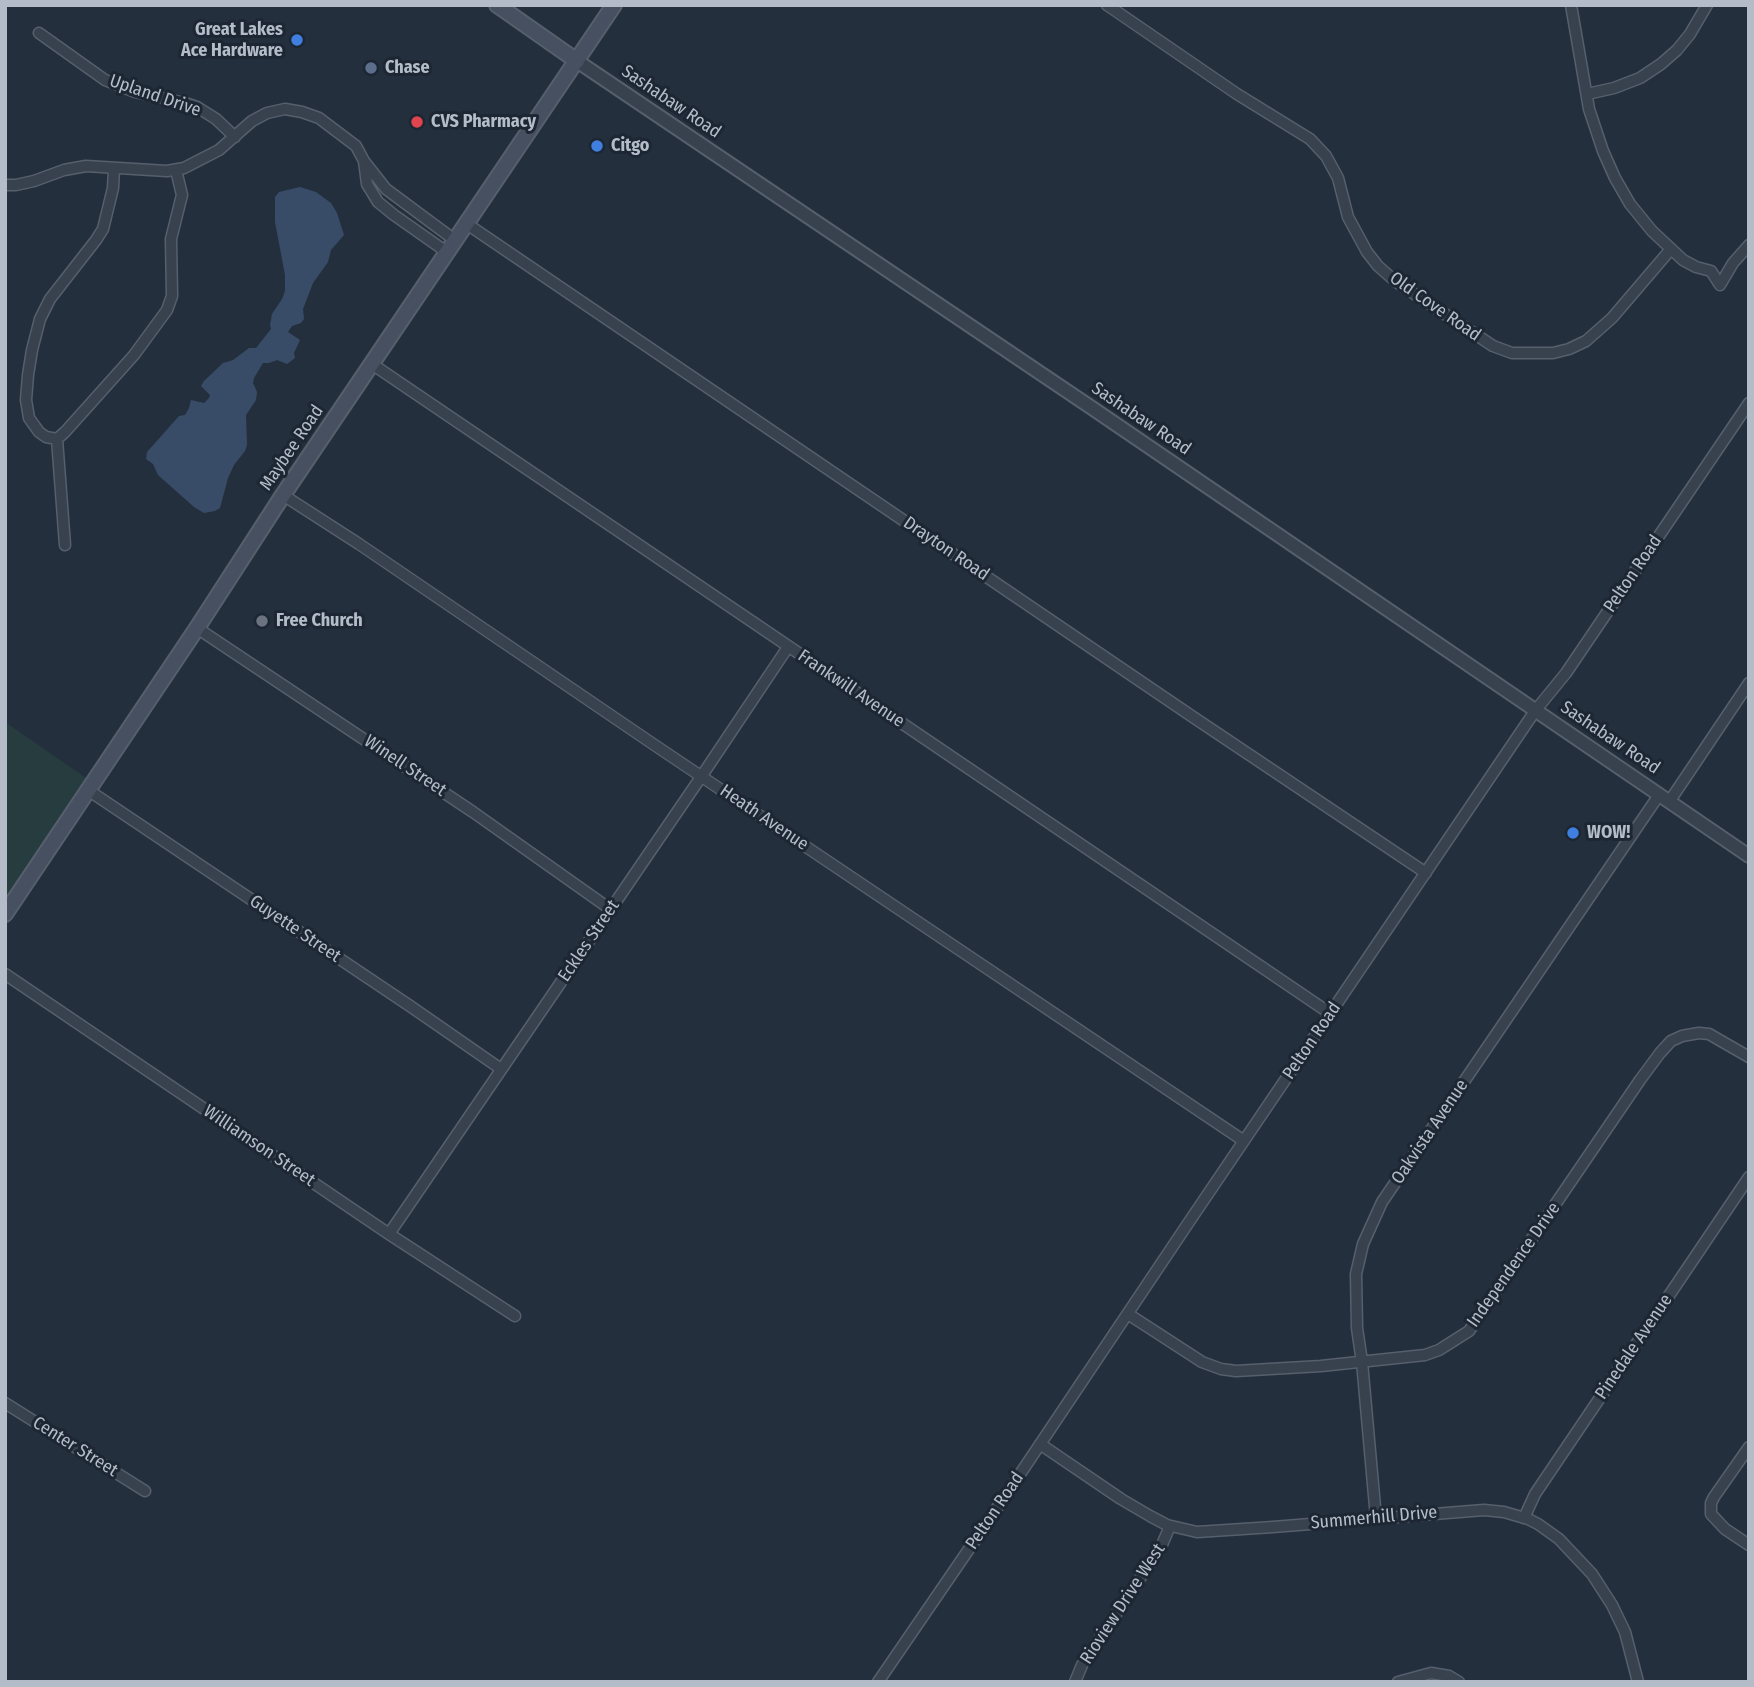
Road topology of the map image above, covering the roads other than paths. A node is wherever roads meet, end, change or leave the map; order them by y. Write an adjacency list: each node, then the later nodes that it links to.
1 (492, 5): 7 (main road, Sashabaw Road)
2 (497, 5): 7 (main road, Sashabaw Road)
3 (614, 5): 9 (main road, Maybee Road)
4 (1107, 5): 21 (street, Old Cove Road)
5 (1571, 5): 10 (street)
6 (1707, 5): 10 (street)
7 (511, 16): 9 (main road, Sashabaw Road)
8 (39, 33): 11 (street, Upland Drive)
9 (577, 61): 18 (main road, Maybee Road); 30 (street, Sashabaw Road)
10 (1587, 94): 21 (street)
11 (234, 137): 12 (street); 14 (street)
12 (364, 160): 16 (street); 17 (street)
13 (114, 168): 14 (street); 15 (street); 24 (street)
14 (176, 170): 24 (street)
15 (5, 185)
16 (397, 199): 17 (street); 20 (street)
17 (388, 211): 20 (street)
18 (467, 224): 20 (main road, Maybee Road); 35 (street, Drayton Road)
19 (1749, 245): 21 (street)
20 (452, 247): 22 (main road, Maybee Road)
21 (1671, 249)
22 (372, 363): 25 (main road, Maybee Road); 28 (street, Frankwill Avenue)
23 (1749, 403): 30 (street, Pelton Road)
24 (57, 439): 26 (street)
25 (283, 495): 27 (main road, Maybee Road); 31 (street, Heath Avenue)
26 (65, 545)
27 (197, 628): 32 (main road, Maybee Road); 36 (street, Winell Street)
28 (788, 647): 31 (street, Eckles Street); 39 (street, Frankwill Avenue)
29 (1749, 683): 33 (street, Oakvista Avenue)
30 (1535, 711): 33 (street, Sashabaw Road); 35 (street, Pelton Road)
31 (701, 776): 36 (street, Eckles Street); 42 (street, Heath Avenue)
32 (88, 790): 37 (main road, Maybee Road); 41 (street, Guyette Street)
33 (1664, 798): 34 (street, Sashabaw Road); 47 (street, Oakvista Avenue)
34 (1749, 856)
35 (1426, 873): 39 (street, Pelton Road)
36 (610, 909): 41 (street, Eckles Street)
37 (5, 914)
38 (5, 974): 44 (street, Williamson Street)
39 (1331, 1014): 42 (street, Pelton Road)
40 (1749, 1057): 47 (street, Independence Drive)
41 (501, 1069): 44 (street, Eckles Street)
42 (1244, 1141): 45 (street, Pelton Road)
43 (1749, 1177): 53 (street, Pinedale Avenue)
44 (389, 1234): 46 (street, Williamson Street)
45 (1128, 1314): 47 (street, Independence Drive); 49 (street, Pelton Road)
46 (515, 1316)
47 (1362, 1362): 52 (street, Oakvista Avenue)
48 (5, 1403): 51 (street, Center Street)
49 (1040, 1444): 54 (street, Summerhill Drive); 56 (street, Pelton Road)
50 (1749, 1447): 55 (street)
51 (145, 1491)
52 (1376, 1518): 53 (street, Summerhill Drive); 54 (street, Summerhill Drive)
53 (1524, 1518): 60 (street, Summerhill Drive)
54 (1170, 1526): 57 (street, Rioview Drive West)
55 (1749, 1545)
56 (878, 1682)
57 (1075, 1682)
58 (1398, 1682): 59 (street)
59 (1459, 1682)
60 (1638, 1682)

